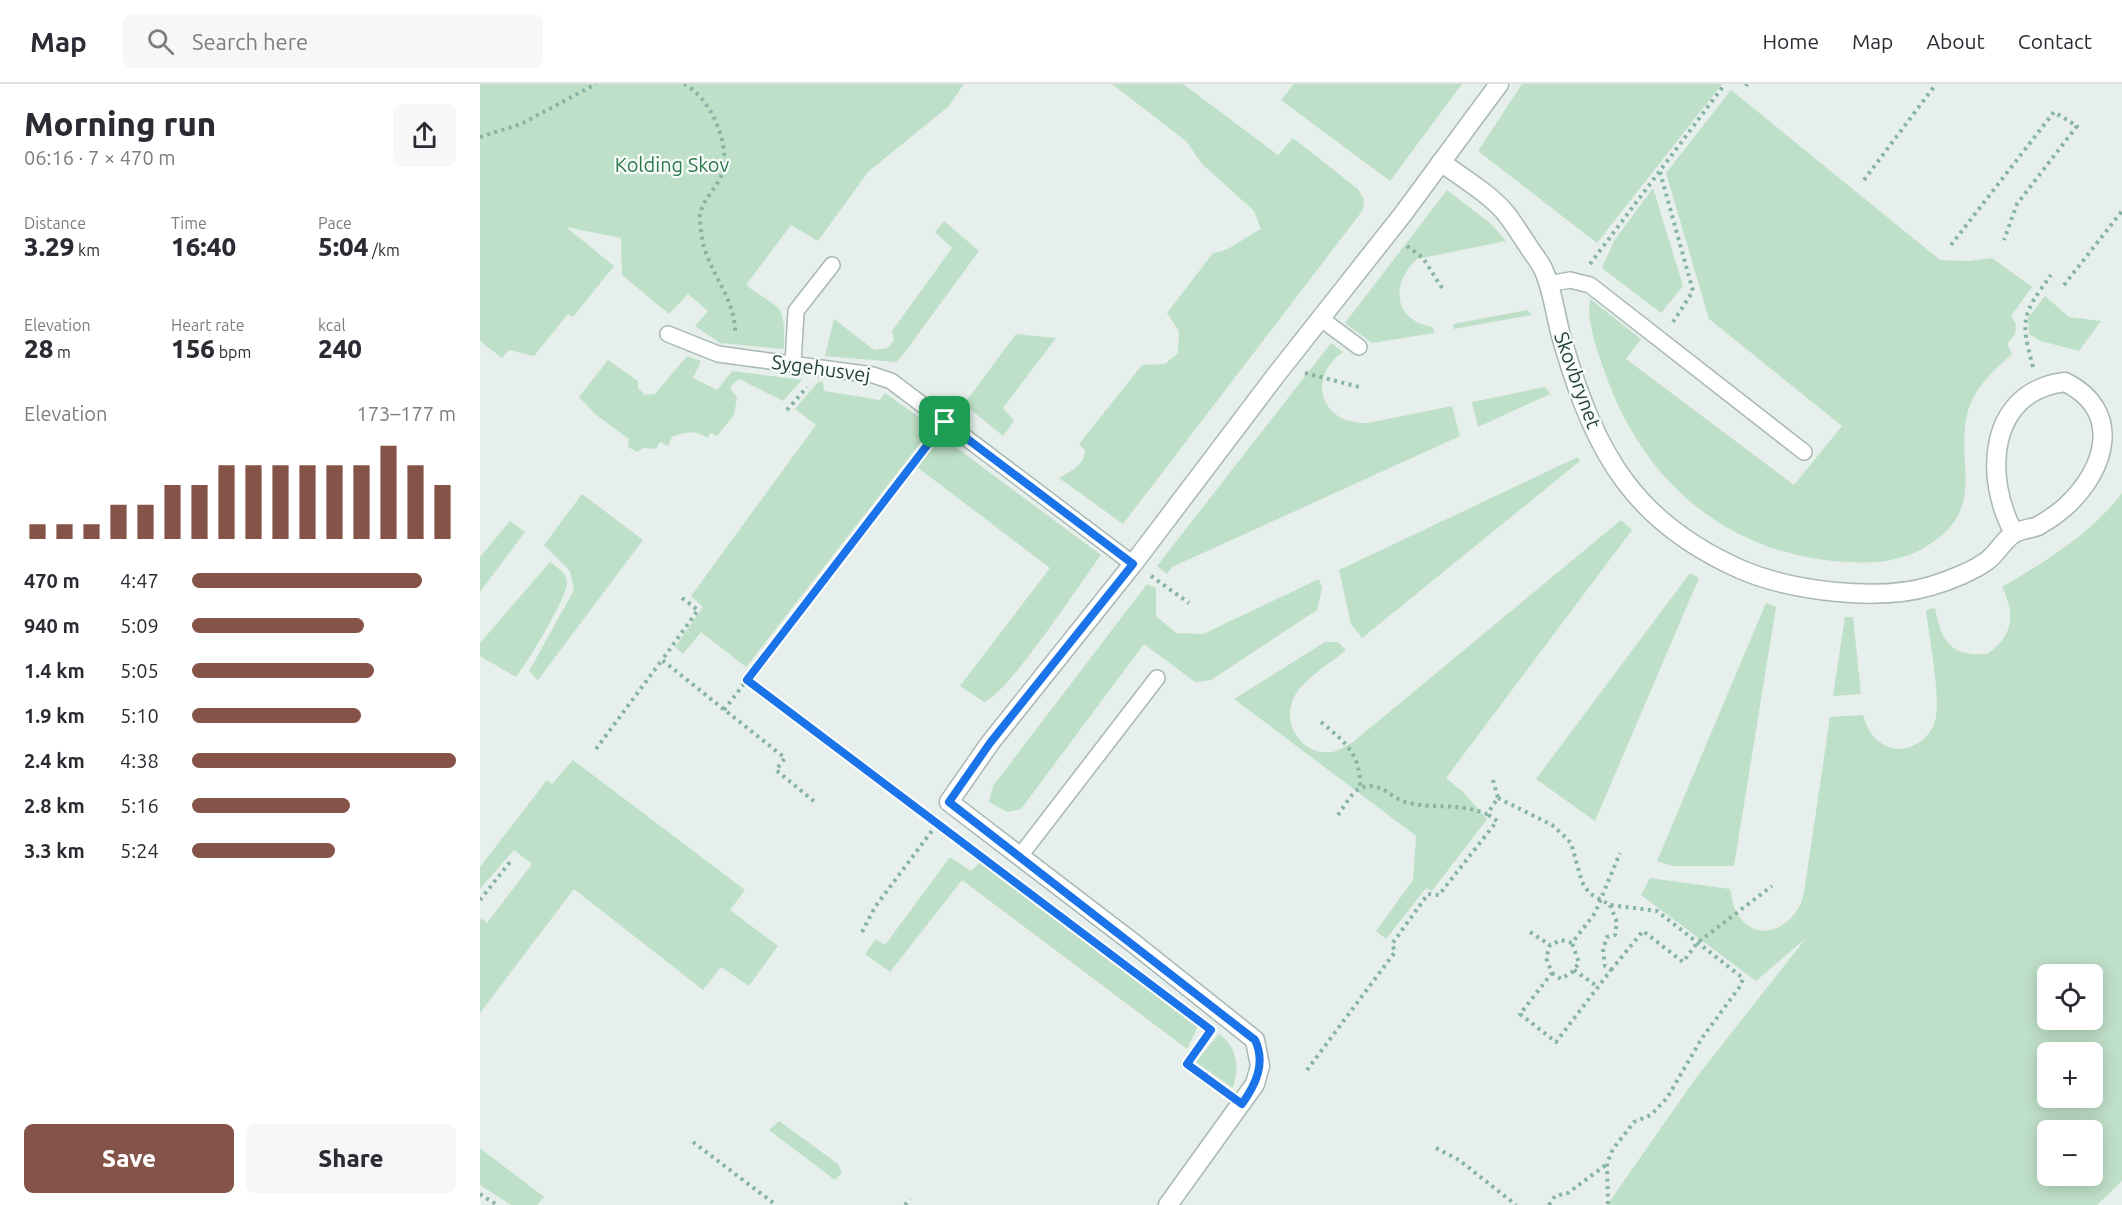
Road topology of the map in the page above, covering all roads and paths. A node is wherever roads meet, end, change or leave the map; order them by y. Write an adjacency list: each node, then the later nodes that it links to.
1 (596, 84): 6 (path)
2 (684, 84): 24 (path)
3 (1499, 84): 7 (street)
4 (1725, 84): 8 (path)
5 (1936, 84): 9 (path)
6 (480, 137)
7 (1441, 162): 17 (street, Skovbrynet); 20 (street)
8 (1659, 171): 16 (path); 22 (path)
9 (1864, 180)
10 (2122, 211): 18 (path)
11 (2004, 240): 13 (path)
12 (1404, 243): 19 (path)
13 (1951, 245)
14 (832, 265): 25 (lane)
15 (2051, 275): 28 (path)
16 (1577, 281): 17 (lane); 22 (lane)
17 (1548, 284): 31 (street, Skovbrynet)
18 (2064, 285)
19 (1442, 288)
20 (1320, 318): 23 (lane); 32 (street)
21 (668, 334): 24 (lane, Sygehusvej)
22 (1660, 340): 30 (lane)
23 (1359, 347)
24 (735, 356): 25 (lane, Sygehusvej)
25 (793, 364): 29 (lane, Sygehusvej)
26 (1310, 375): 27 (path)
27 (1359, 387)
28 (2039, 388): 31 (street, Skovbrynet); 31 (street, Skovbrynet)
29 (945, 422): 32 (lane, Sygehusvej); 37 (path)
30 (1804, 452)
31 (2014, 533)
32 (1133, 563): 34 (path); 50 (street)
33 (682, 598): 35 (path)
34 (1189, 603)
35 (662, 660): 38 (path); 40 (path)
36 (1157, 678): 50 (lane)
37 (747, 680): 38 (path); 47 (path)
38 (724, 710): 44 (path)
39 (1321, 722): 42 (path)
40 (596, 749)
41 (1493, 780): 43 (path)
42 (1360, 788): 45 (path); 46 (path)
43 (1498, 798): 45 (path); 54 (path)
44 (816, 803)
45 (1487, 814): 66 (path)
46 (1338, 815)
47 (937, 824): 48 (path); 56 (path)
48 (947, 831)
49 (1620, 853): 54 (path)
50 (1020, 856): 67 (street)
51 (510, 862): 53 (path)
52 (1772, 886): 59 (path)
53 (480, 900)
54 (1601, 900): 55 (path); 58 (path)
55 (1610, 905): 59 (path); 62 (path)
56 (862, 932)
57 (1530, 933): 60 (path)
58 (1572, 943): 60 (path); 61 (path)
59 (1697, 943): 62 (path); 70 (path)
60 (1550, 945): 63 (path)
61 (1574, 970): 63 (path); 64 (path)
62 (1611, 970): 64 (path)
63 (1552, 973): 64 (path)
64 (1598, 987)
65 (1202, 1023): 67 (path)
66 (1307, 1070)
67 (1242, 1104): 76 (street)
68 (693, 1142): 74 (path)
69 (1436, 1148): 77 (path)
70 (1607, 1163): 78 (path); 79 (path)
71 (480, 1194): 73 (path)
72 (910, 1198): 75 (path)
73 (497, 1205)
74 (776, 1205)
75 (905, 1205)
76 (1168, 1205)
77 (1516, 1205)
78 (1549, 1205)
79 (1608, 1205)

